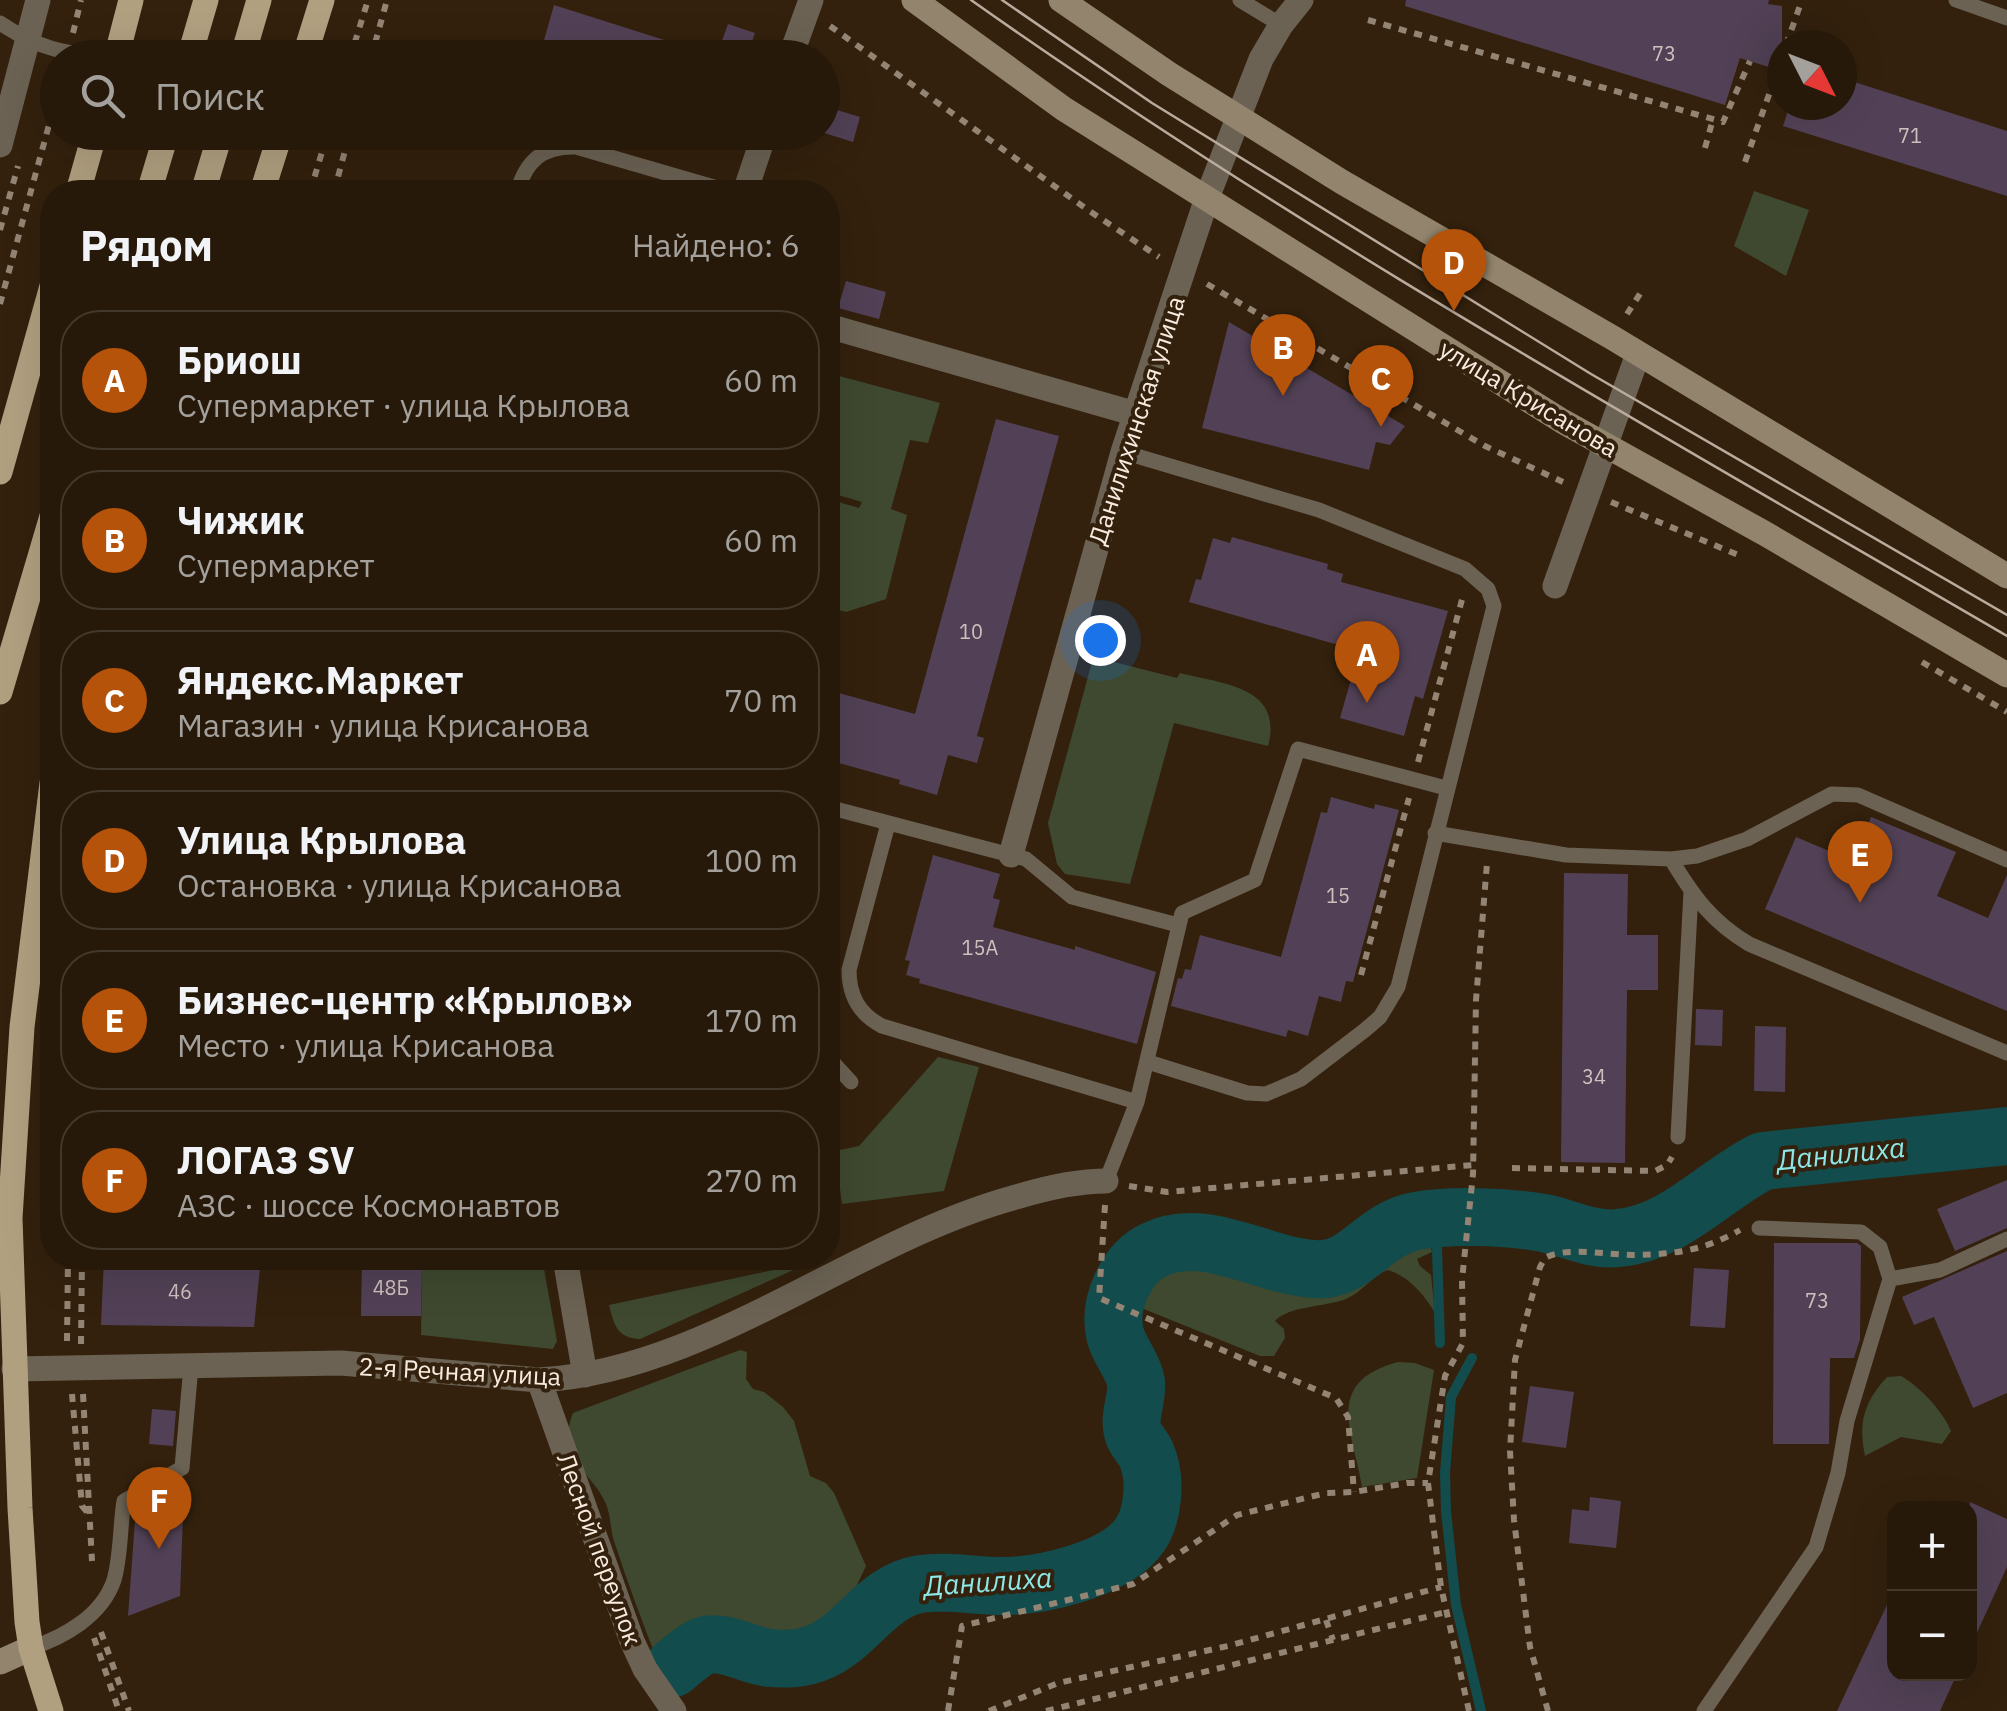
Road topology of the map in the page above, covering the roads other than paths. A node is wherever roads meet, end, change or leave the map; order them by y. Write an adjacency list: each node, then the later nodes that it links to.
1 (38, 0): 20 (street)
2 (132, 0): 15 (main road)
3 (206, 0): 16 (main road)
4 (259, 0): 17 (main road)
5 (322, 0): 18 (main road)
6 (914, 0): 38 (main road, улица Крисанова)
7 (1061, 0): 22 (main road)
8 (1240, 0): 14 (lane)
9 (1301, 0): 14 (street, Данилихинская улица)
10 (1956, 0): 12 (lane)
11 (808, 5): 19 (street)
12 (2007, 18)
13 (0, 23): 20 (lane)
14 (1281, 25): 22 (street, Данилихинская улица)
15 (119, 40)
16 (194, 40)
17 (247, 40)
18 (310, 40)
19 (796, 40)
20 (28, 41): 21 (lane); 23 (street)
21 (40, 46)
22 (1237, 118): 38 (street, Данилихинская улица); 41 (main road)
23 (0, 146)
24 (90, 150): 31 (main road)
25 (162, 150): 32 (main road)
26 (215, 150): 33 (main road)
27 (275, 150): 34 (main road)
28 (547, 150): 35 (lane)
29 (586, 150): 36 (lane)
30 (759, 150): 37 (street)
31 (81, 180)
32 (153, 180)
33 (206, 180)
34 (266, 180)
35 (523, 180)
36 (690, 180)
37 (748, 180)
38 (1207, 198): 42 (street, Данилихинская улица); 43 (main road, улица Крисанова)
39 (40, 329): 45 (main road)
40 (840, 329): 42 (street)
41 (1638, 354): 43 (street); 47 (main road)
42 (1136, 414): 44 (street, Данилихинская улица)
43 (1606, 445): 48 (street); 49 (main road, улица Крисанова)
44 (1123, 452): 51 (lane); 55 (street, Данилихинская улица)
45 (0, 472)
46 (40, 557): 50 (main road)
47 (2007, 576)
48 (1555, 586)
49 (2007, 675)
50 (0, 692)
51 (1446, 788): 54 (lane); 60 (lane)
52 (840, 810): 53 (lane)
53 (888, 824): 55 (lane); 65 (lane)
54 (1435, 833): 56 (lane); 62 (lane)
55 (1011, 855): 60 (lane)
56 (1672, 859): 57 (lane); 59 (lane)
57 (2007, 860)
58 (40, 881): 75 (main road)
59 (1691, 892): 61 (lane); 66 (lane)
60 (1178, 925): 62 (lane)
61 (2007, 1053)
62 (1148, 1062): 65 (lane)
63 (840, 1070): 64 (lane)
64 (851, 1082)
65 (1137, 1102): 67 (lane)
66 (1678, 1137)
67 (1106, 1181): 70 (street, 2-я Речная улица)
68 (1759, 1228): 73 (lane)
69 (2007, 1240): 73 (lane)
70 (840, 1269)
71 (568, 1270): 76 (street)
72 (837, 1270): 76 (street, 2-я Речная улица)
73 (1890, 1279): 82 (lane)
74 (191, 1366): 75 (street, 2-я Речная улица); 77 (street, 2-я Речная улица); 78 (lane)
75 (14, 1369): 78 (main road)
76 (586, 1375): 77 (street, 2-я Речная улица)
77 (540, 1380): 81 (street, Лесной переулок)
78 (31, 1648): 79 (main road); 80 (main road)
79 (0, 1662)
80 (51, 1711)
81 (674, 1711)
82 (1704, 1711)

